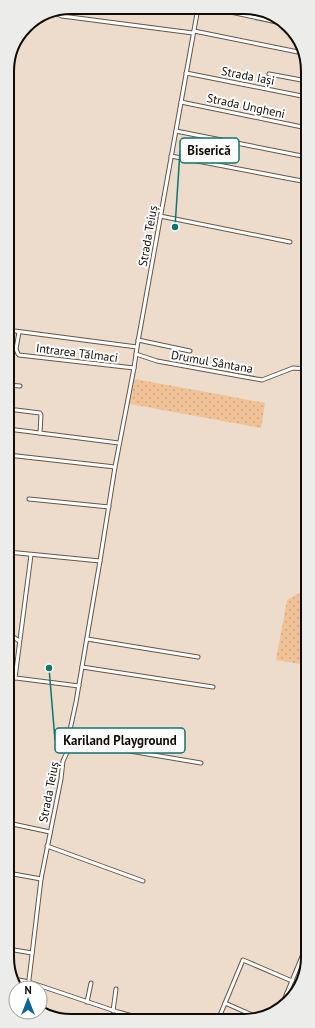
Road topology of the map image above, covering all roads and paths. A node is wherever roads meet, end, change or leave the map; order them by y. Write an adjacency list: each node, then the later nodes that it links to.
1 (197, 14): 5 (street, Strada Teiuș)
2 (240, 14): 4 (street)
3 (60, 15): 5 (street)
4 (270, 21)
5 (194, 32): 6 (street); 7 (street, Strada Teiuș)
6 (297, 52)
7 (186, 73): 10 (street, Strada Iași); 11 (street, Strada Teiuș)
8 (269, 74): 9 (street)
9 (301, 80)
10 (301, 96)
11 (181, 102): 12 (street, Strada Ungheni); 13 (street, Strada Teiuș)
12 (301, 127)
13 (176, 131): 14 (street); 15 (street, Strada Teiuș)
14 (301, 155)
15 (171, 156): 16 (street); 17 (street, Strada Teiuș)
16 (301, 181)
17 (160, 216): 18 (street); 21 (street, Strada Teiuș)
18 (290, 242)
19 (14, 331): 20 (street)
20 (19, 332): 22 (street); 25 (street, Intrarea Tălmaci)
21 (138, 340): 22 (street, Strada Teiuș); 23 (street)
22 (137, 347): 24 (street, Strada Teiuș)
23 (190, 351)
24 (136, 354): 25 (street, Strada Teiuș); 26 (street, Drumul Sântana)
25 (134, 368): 32 (street, Strada Teiuș)
26 (301, 368)
27 (14, 385): 28 (street)
28 (20, 386)
29 (14, 410): 31 (street)
30 (14, 430): 31 (street)
31 (40, 433): 32 (street)
32 (119, 444): 34 (street, Strada Teiuș)
33 (14, 456): 34 (street)
34 (115, 467): 36 (street, Strada Teiuș)
35 (29, 499): 36 (street)
36 (109, 508): 39 (street, Strada Teiuș)
37 (14, 553): 38 (street)
38 (31, 555): 39 (street); 42 (street)
39 (100, 562): 41 (street, Strada Teiuș)
40 (14, 637): 42 (street)
41 (87, 639): 43 (street); 44 (street, Strada Teiuș)
42 (19, 641): 45 (street)
43 (198, 657)
44 (82, 667): 46 (street, Strada Teiuș); 47 (street)
45 (14, 678): 46 (street)
46 (79, 686): 48 (street, Strada Teiuș)
47 (213, 688)
48 (70, 741): 49 (street); 51 (street, Strada Teiuș)
49 (201, 763)
50 (14, 824): 51 (street)
51 (50, 832): 52 (street, Strada Teiuș)
52 (48, 846): 54 (street, Strada Teiuș); 55 (street)
53 (14, 874): 54 (street)
54 (41, 879): 57 (street, Strada Teiuș)
55 (143, 881)
56 (14, 950): 57 (street)
57 (32, 953): 59 (street, Strada Teiuș)
58 (301, 959): 60 (street)
59 (29, 980)
60 (292, 981): 64 (street); 66 (street)
61 (91, 983): 65 (street)
62 (48, 989): 65 (street)
63 (116, 989): 67 (street)
64 (287, 993)
65 (87, 1002): 67 (street)
66 (225, 1003): 69 (street); 70 (street)
67 (113, 1011): 68 (street)
68 (124, 1014)
69 (220, 1014)
70 (249, 1014)

